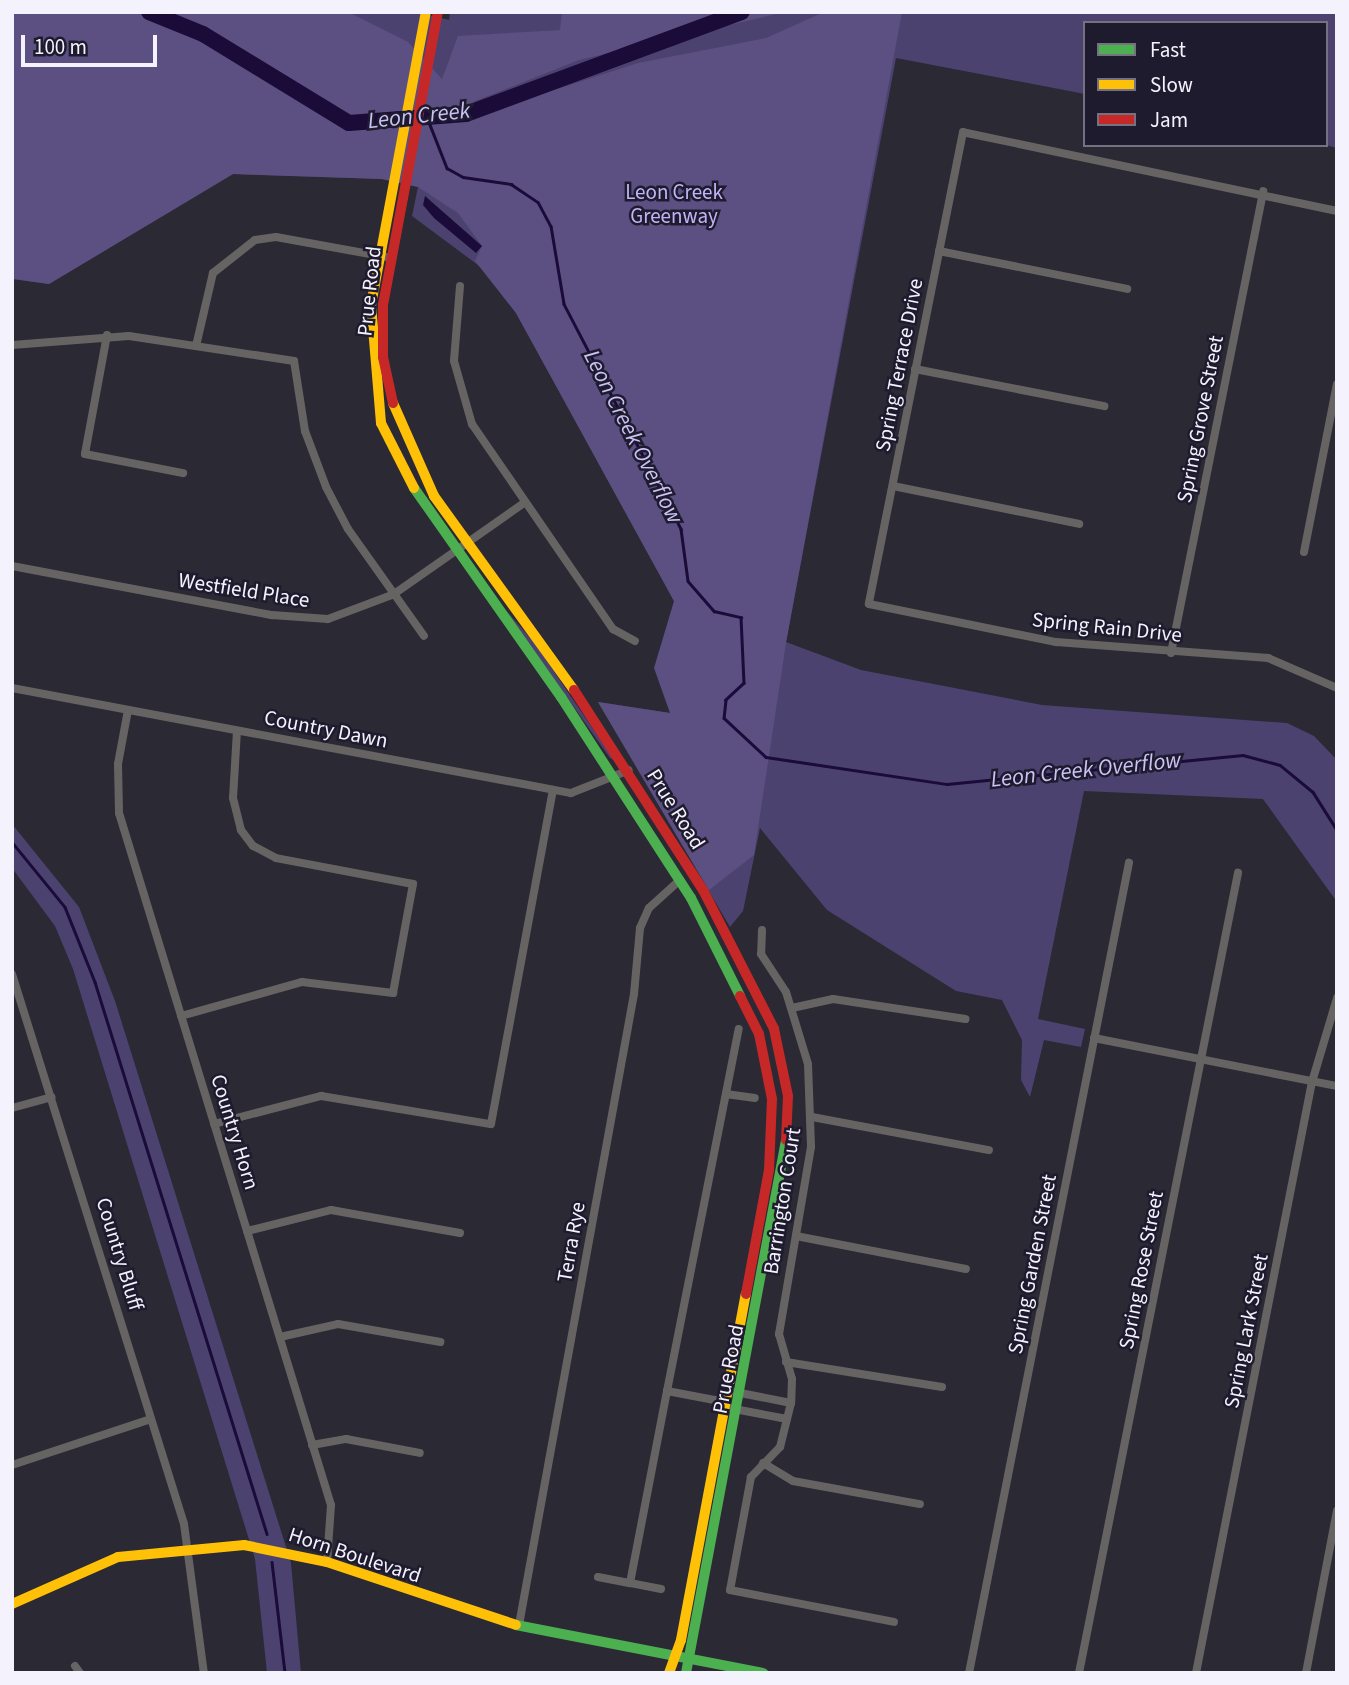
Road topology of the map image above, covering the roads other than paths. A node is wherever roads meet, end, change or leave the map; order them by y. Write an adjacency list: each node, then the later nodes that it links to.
1 (426, 12): 3 (main road, Prue Road)
2 (438, 12): 3 (main road, Prue Road)
3 (400, 176): 7 (main road, Prue Road); 8 (main road, Prue Road)
4 (1263, 191): 5 (street); 6 (street, Spring Terrace Drive); 29 (street, Spring Grove Street)
5 (1337, 211)
6 (939, 251): 10 (street); 14 (street, Spring Terrace Drive)
7 (379, 256): 8 (street); 13 (street); 22 (main road, Prue Road)
8 (391, 258): 21 (main road, Prue Road)
9 (460, 285): 19 (street)
10 (1127, 289)
11 (107, 335): 12 (street); 13 (street); 17 (street)
12 (12, 345)
13 (195, 346): 25 (street)
14 (915, 369): 16 (street); 18 (street, Spring Terrace Drive)
15 (1337, 384): 23 (street)
16 (1104, 406)
17 (183, 473)
18 (893, 486): 20 (street); 26 (street, Spring Terrace Drive)
19 (524, 503): 21 (street, Westfield Place); 28 (street)
20 (1079, 524)
21 (467, 542): 22 (street, Westfield Place); 34 (main road, Prue Road)
22 (455, 551): 25 (street, Westfield Place); 35 (main road, Prue Road)
23 (1304, 552)
24 (12, 566): 25 (street, Westfield Place)
25 (394, 594): 27 (street)
26 (869, 604): 29 (street, Spring Rain Drive)
27 (424, 636)
28 (635, 641)
29 (1171, 653): 31 (street, Spring Rain Drive)
30 (12, 688): 32 (street, Country Dawn)
31 (1337, 688)
32 (128, 710): 33 (street, Country Dawn); 44 (street, Country Horn)
33 (237, 731): 36 (street, Country Dawn); 44 (street)
34 (629, 770): 35 (street, Country Dawn); 59 (main road, Prue Road)
35 (617, 779): 36 (street, Country Dawn); 39 (main road, Prue Road)
36 (553, 790): 56 (street)
37 (1129, 863): 47 (street, Spring Garden Street)
38 (1238, 873): 48 (street, Spring Rose Street)
39 (680, 880): 58 (main road, Prue Road); 90 (street, Terra Rye)
40 (762, 930): 43 (street, Barrington Court)
41 (12, 974): 52 (street, Country Bluff)
42 (1337, 998): 49 (street, Spring Lark Street)
43 (792, 1008): 45 (street); 55 (street, Barrington Court)
44 (181, 1016): 56 (street, Country Horn)
45 (966, 1018)
46 (740, 1028): 51 (street)
47 (1094, 1038): 48 (street); 97 (street, Spring Garden Street)
48 (1200, 1061): 49 (street); 98 (street, Spring Rose Street)
49 (1312, 1082): 50 (street); 99 (street, Spring Lark Street)
50 (1337, 1086)
51 (726, 1094): 53 (street); 68 (street)
52 (52, 1097): 54 (street); 75 (street, Country Bluff)
53 (755, 1098)
54 (12, 1108)
55 (812, 1117): 57 (street); 62 (street, Barrington Court)
56 (214, 1124): 60 (street, Country Horn)
57 (989, 1150)
58 (771, 1155): 59 (main road); 71 (main road, Prue Road)
59 (787, 1157): 69 (main road, Prue Road)
60 (247, 1231): 61 (street); 64 (street, Country Horn)
61 (460, 1233)
62 (796, 1236): 63 (street); 66 (street, Barrington Court)
63 (966, 1269)
64 (280, 1337): 65 (street); 77 (street, Country Horn)
65 (440, 1342)
66 (786, 1362): 67 (street); 72 (street, Barrington Court)
67 (942, 1387)
68 (667, 1391): 71 (street); 86 (street)
69 (743, 1394): 70 (street); 71 (street); 73 (main road, Prue Road)
70 (766, 1398): 72 (street); 74 (street)
71 (726, 1400): 73 (street); 91 (main road, Prue Road)
72 (791, 1403): 76 (street, Barrington Court)
73 (740, 1410): 74 (street); 92 (main road, Prue Road)
74 (762, 1414): 76 (street)
75 (151, 1419): 80 (street); 83 (street, Country Bluff)
76 (787, 1419): 79 (street, Barrington Court)
77 (312, 1445): 78 (street); 84 (street, Country Horn)
78 (419, 1453)
79 (763, 1463): 81 (street); 89 (street, Barrington Court)
80 (12, 1465)
81 (920, 1504)
82 (1337, 1511): 100 (street)
83 (187, 1547): 84 (main road, Horn Boulevard); 88 (main road, Horn Boulevard); 93 (street, Country Bluff)
84 (327, 1562): 90 (main road, Horn Boulevard)
85 (598, 1577): 86 (street)
86 (630, 1583): 87 (street)
87 (661, 1589)
88 (12, 1604)
89 (894, 1622)
90 (519, 1625): 91 (main road, Horn Boulevard)
91 (676, 1654): 92 (main road, Horn Boulevard); 94 (main road, Prue Road)
92 (691, 1658): 95 (main road, Prue Road); 96 (main road, Horn Boulevard)
93 (204, 1673)
94 (669, 1673)
95 (685, 1673)
96 (763, 1673)
97 (969, 1673)
98 (1079, 1673)
99 (1196, 1673)
100 (1306, 1673)

